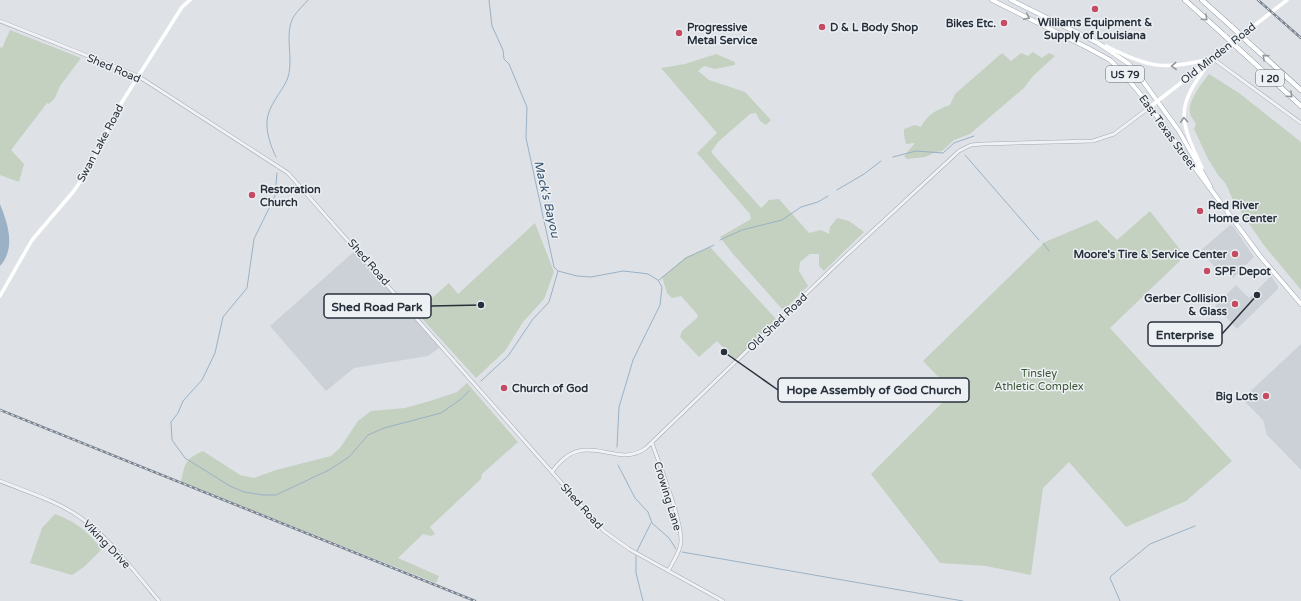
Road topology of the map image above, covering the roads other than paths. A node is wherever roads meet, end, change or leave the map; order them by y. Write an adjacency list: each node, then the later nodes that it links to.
1 (183, 0): 8 (main road, Swan Lake Road)
2 (190, 0): 8 (main road, Swan Lake Road)
3 (992, 0): 16 (main road, East Texas Street / US 79, one-way to 16)
4 (1011, 0): 10 (main road, East Texas Street / US 79)
5 (1185, 0): 15 (highway, I 20, one-way to 15, bridge)
6 (1202, 0): 13 (highway, I 20, one-way to 6, bridge)
7 (1287, 0): 11 (main road, Old Minden Road)
8 (182, 7): 12 (main road, Swan Lake Road)
9 (0, 21): 12 (street, Shed Road)
10 (1098, 43): 11 (main road, one-way to 10); 14 (main road, East Texas Street / US 79)
11 (1212, 58): 14 (main road, Old Minden Road); 17 (street); 18 (main road, one-way to 11)
12 (138, 76): 20 (main road, Swan Lake Road); 23 (street, Shed Road)
13 (1301, 90)
14 (1157, 101): 16 (main road, Old Minden Road); 18 (main road, East Texas Street / US 79)
15 (1301, 106)
16 (1150, 107): 19 (main road, East Texas Street / US 79); 22 (street, Old Shed Road)
17 (1301, 123)
18 (1208, 182): 19 (main road, East Texas Street / US 79)
19 (1217, 197): 21 (main road, East Texas Street / US 79)
20 (0, 296)
21 (1301, 304)
22 (652, 443): 23 (street, Old Shed Road); 25 (street, Crowing Lane)
23 (552, 472): 25 (street, Shed Road)
24 (0, 481): 26 (street, Viking Drive)
25 (668, 571): 27 (street, Shed Road)
26 (159, 601)
27 (723, 601)

